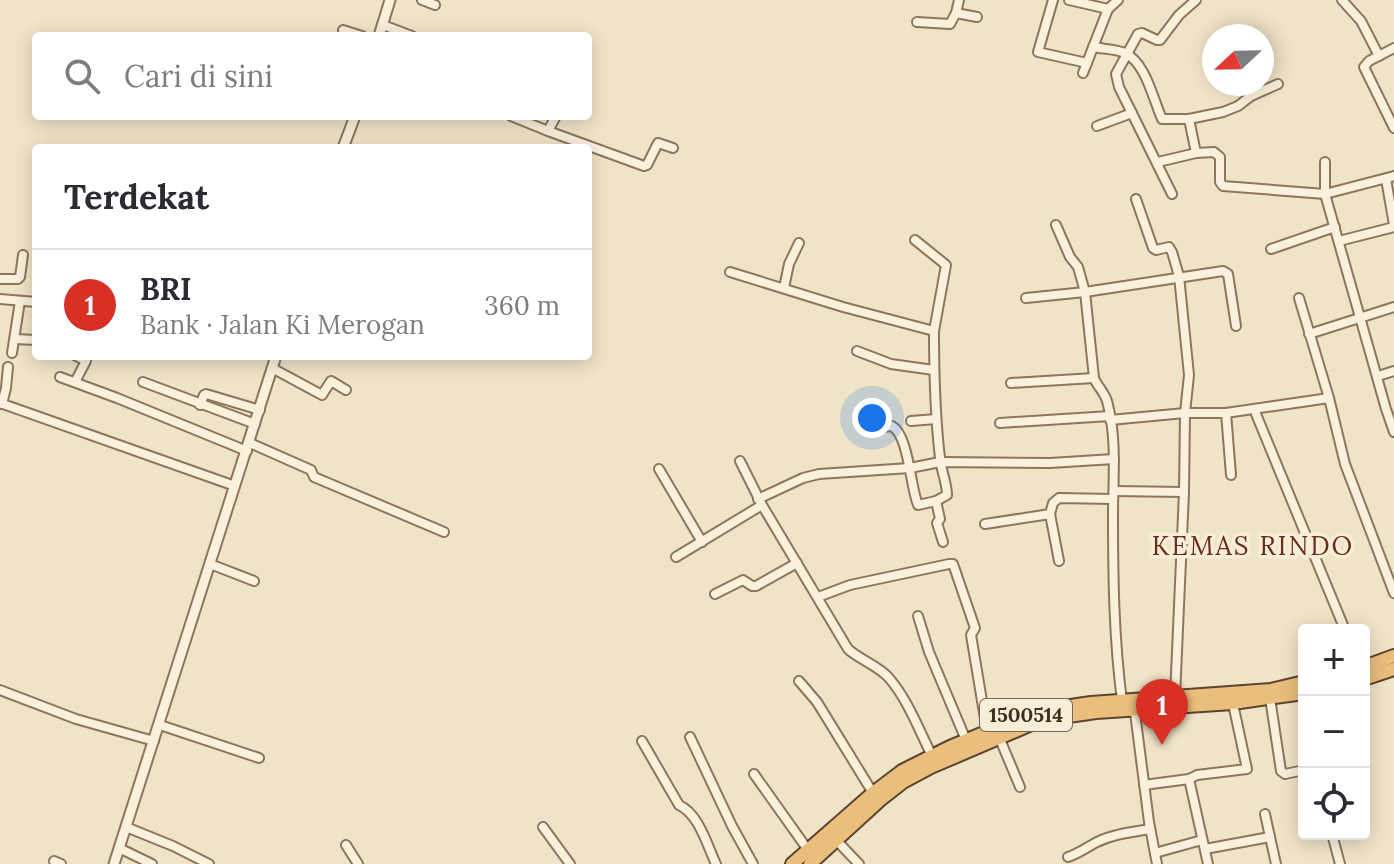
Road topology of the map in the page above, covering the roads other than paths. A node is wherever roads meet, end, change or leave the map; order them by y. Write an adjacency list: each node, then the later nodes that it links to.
1 (422, 0): 9 (street)
2 (956, 0): 11 (street)
3 (1053, 0): 23 (street)
4 (1069, 0): 10 (street)
5 (1118, 0): 10 (street)
6 (1196, 0): 21 (street)
7 (1342, 0): 22 (street)
8 (386, 1): 14 (street)
9 (435, 5)
10 (1108, 9): 19 (street)
11 (956, 13): 12 (street); 13 (street)
12 (977, 17)
13 (917, 22)
14 (383, 25): 17 (street); 18 (street)
15 (343, 30): 16 (street)
16 (349, 32)
17 (380, 32)
18 (401, 32)
19 (1093, 47): 21 (street); 23 (street)
20 (1394, 48): 22 (street)
21 (1126, 54): 26 (street); 27 (street)
22 (1379, 56): 32 (street)
23 (1087, 63): 24 (street)
24 (1083, 73)
25 (1278, 84): 27 (street)
26 (1132, 113): 31 (street); 39 (street)
27 (1189, 119): 38 (street)
28 (354, 120): 34 (street)
29 (521, 120): 33 (street)
30 (554, 120): 33 (street)
31 (1097, 126)
32 (1394, 128)
33 (548, 131): 35 (street)
34 (347, 144)
35 (584, 144)
36 (592, 147): 37 (street)
37 (673, 148)
38 (1196, 153): 39 (street); 43 (street)
39 (1158, 162): 42 (street)
40 (1325, 162): 43 (street)
41 (1390, 177): 43 (street); 46 (street)
42 (1172, 194)
43 (1325, 194): 47 (street)
44 (1136, 199): 54 (street)
45 (1056, 225): 57 (street)
46 (1394, 226): 49 (street)
47 (1335, 227): 49 (street); 51 (street)
48 (915, 240): 66 (street)
49 (1339, 241): 64 (street)
50 (799, 243): 56 (street)
51 (1271, 249)
52 (23, 255): 55 (street)
53 (730, 272): 56 (street)
54 (1179, 276): 57 (street); 65 (street); 88 (street)
55 (0, 279)
56 (784, 288): 66 (street)
57 (1085, 292): 58 (street); 79 (street)
58 (1026, 298)
59 (1299, 298): 67 (street)
60 (0, 299): 61 (street)
61 (20, 301): 62 (street); 68 (street)
62 (32, 302)
63 (1394, 307): 64 (street)
64 (1362, 318): 67 (street); 77 (street)
65 (1236, 326)
66 (934, 331): 75 (street)
67 (1309, 334): 84 (street)
68 (15, 339): 69 (street); 71 (street)
69 (32, 340)
70 (857, 351): 75 (street)
71 (12, 353)
72 (84, 360): 80 (street)
73 (272, 360): 83 (street); 87 (street)
74 (8, 367): 85 (street)
75 (934, 370): 92 (street)
76 (1394, 371): 77 (street)
77 (1378, 376): 97 (street)
78 (60, 377): 80 (street)
79 (1094, 378): 82 (street); 91 (street)
80 (75, 382): 98 (street)
81 (143, 382): 86 (street)
82 (1011, 383)
83 (346, 390)
84 (1329, 398): 89 (street); 120 (street)
85 (1, 404): 105 (street)
86 (200, 405): 87 (street); 95 (street)
87 (260, 410): 95 (street)
88 (1185, 413): 89 (street); 91 (street); 106 (street)
89 (1226, 413): 104 (street)
90 (1256, 414): 124 (street)
91 (1110, 418): 94 (street); 99 (street)
92 (936, 419): 93 (street); 101 (street)
93 (911, 421)
94 (1000, 423)
95 (255, 424): 98 (street)
96 (866, 429): 102 (street)
97 (1394, 432)
98 (248, 447): 105 (street); 112 (street)
99 (1114, 459): 101 (street); 107 (street)
100 (740, 461): 109 (street)
101 (940, 462): 102 (street); 108 (street)
102 (910, 468): 108 (street); 109 (street)
103 (659, 469): 113 (street)
104 (1231, 475)
105 (235, 486): 118 (street)
106 (1184, 492): 107 (street); 133 (street)
107 (1113, 495): 110 (street); 136 (street)
108 (936, 501): 114 (street)
109 (760, 502): 113 (street); 117 (street)
110 (1050, 514): 111 (street); 116 (street)
111 (985, 524)
112 (444, 532)
113 (702, 542): 115 (street)
114 (943, 542)
115 (676, 557)
116 (1059, 561)
117 (797, 563): 121 (street); 122 (street)
118 (210, 564): 119 (street); 137 (street)
119 (254, 581)
120 (1394, 593)
121 (715, 594)
122 (818, 597): 138 (street); 143 (street)
123 (918, 616): 140 (street)
124 (1343, 624)
125 (1394, 656): 127 (highway)
126 (1394, 669): 128 (highway)
127 (1370, 671)
128 (1370, 674)
129 (799, 681): 150 (street)
130 (1298, 683): 134 (highway, 1500514)
131 (0, 690): 141 (street)
132 (1298, 694): 135 (highway, 1500514)
133 (1175, 697): 134 (highway, 1500514); 136 (highway, 1500514)
134 (1232, 698): 135 (highway, 1500514); 136 (highway, 1500514); 147 (street)
135 (1270, 698): 145 (street)
136 (1130, 704): 138 (highway, 1500514); 148 (street)
137 (160, 725): 141 (street); 144 (street)
138 (993, 734): 140 (highway, 1500514); 149 (street); 156 (highway, 1500514)
139 (690, 737): 169 (street)
140 (966, 740): 143 (highway, 1500514)
141 (154, 741): 152 (street)
142 (642, 741): 168 (street)
143 (932, 756): 150 (highway, 1500514)
144 (259, 758)
145 (1298, 771)
146 (754, 774): 163 (street)
147 (1189, 779): 148 (street); 159 (street)
148 (1144, 785): 154 (street)
149 (1020, 787)
150 (873, 793): 163 (highway, 1500514)
151 (1265, 814): 155 (street)
152 (126, 827): 161 (street); 165 (street)
153 (543, 827): 167 (street)
154 (1150, 829): 160 (street); 162 (street)
155 (1270, 837): 159 (street); 174 (street)
156 (836, 840): 163 (highway, 1500514); 171 (street)
157 (1334, 840): 175 (street)
158 (346, 845): 166 (street)
159 (1203, 845): 160 (street); 173 (street)
160 (1155, 853): 172 (street)
161 (117, 857): 164 (street)
162 (1068, 857)
163 (811, 860): 170 (highway, 1500514)
164 (152, 864)
165 (209, 864)
166 (358, 864)
167 (570, 864)
168 (716, 864)
169 (753, 864)
170 (792, 864)
171 (859, 864)
172 (1157, 864)
173 (1208, 864)
174 (1276, 864)
175 (1340, 864)

